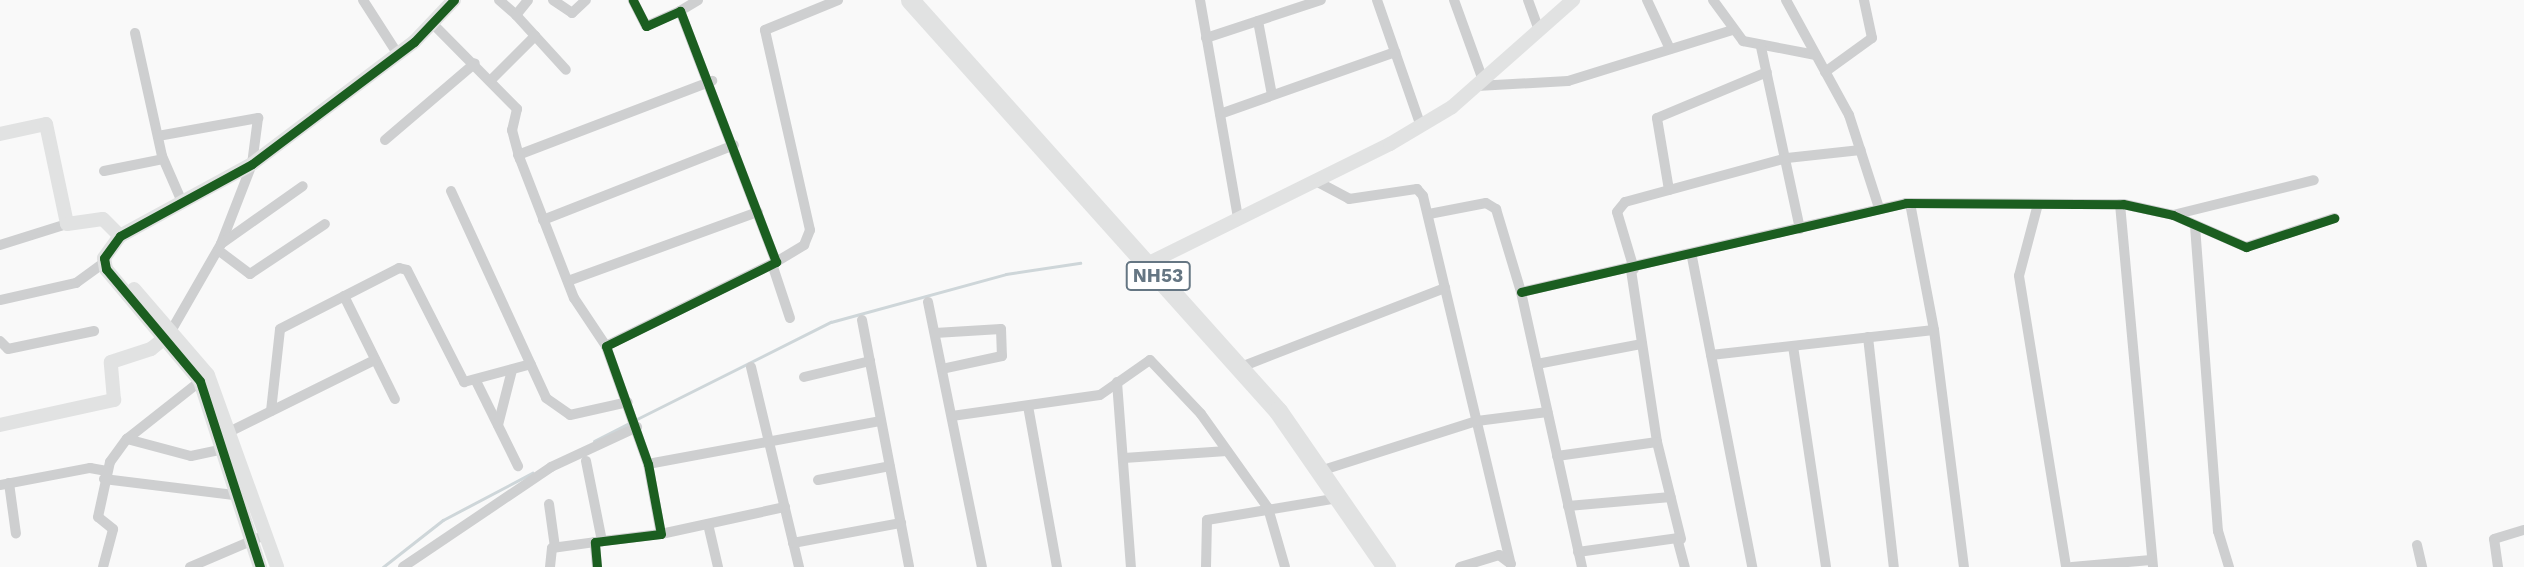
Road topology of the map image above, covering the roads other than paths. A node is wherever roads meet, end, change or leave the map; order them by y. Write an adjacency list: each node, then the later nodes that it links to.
1 (363, 0): 33 (street)
2 (454, 0): 24 (street)
3 (499, 0): 21 (street)
4 (528, 0): 21 (street)
5 (553, 0): 6 (street)
6 (586, 0)
7 (634, 0): 22 (street)
8 (698, 0): 22 (street)
9 (838, 0): 80 (street)
10 (910, 0): 81 (highway, NH53)
11 (1200, 0): 29 (street)
12 (1321, 0): 23 (street)
13 (1377, 0): 32 (street)
14 (1454, 0): 41 (street)
15 (1528, 0): 26 (street)
16 (1573, 0): 26 (street)
17 (1647, 0): 31 (street)
18 (1713, 0): 25 (street)
19 (1786, 0): 34 (street)
20 (1864, 0): 38 (street)
21 (516, 15): 28 (street)
22 (683, 16): 40 (street)
23 (1258, 21): 29 (street); 42 (street)
24 (432, 23): 33 (street); 35 (street)
25 (1733, 30): 30 (street); 31 (street)
26 (1539, 31): 41 (street)
27 (135, 33): 46 (street)
28 (535, 36): 36 (street); 39 (street)
29 (1206, 38): 43 (street)
30 (1761, 47): 34 (street); 37 (street)
31 (1670, 49): 41 (street)
32 (1395, 52): 42 (street); 44 (street)
33 (397, 53): 53 (street)
34 (1816, 55): 38 (street)
35 (475, 63): 39 (street); 47 (street)
36 (566, 70)
37 (1767, 72): 51 (street); 58 (street)
38 (1825, 72): 49 (street)
39 (492, 79): 50 (street)
40 (712, 80): 48 (street); 50 (street)
41 (1480, 83): 44 (street)
42 (1272, 95): 43 (street)
43 (1220, 114): 68 (street)
44 (1421, 126): 55 (street)
45 (0, 134): 72 (street)
46 (158, 136): 52 (street); 53 (street)
47 (386, 140)
48 (734, 145): 65 (street); 70 (street)
49 (1861, 150): 51 (street); 64 (street)
50 (518, 155): 70 (street)
51 (1787, 158): 58 (street); 74 (street)
52 (163, 159): 54 (street); 60 (street)
53 (252, 164): 60 (street); 77 (street)
54 (104, 171)
55 (1314, 180): 66 (street); 68 (street)
56 (2314, 180): 67 (street)
57 (303, 186): 77 (street)
58 (1669, 190): 82 (street)
59 (451, 191): 103 (street)
60 (182, 202): 75 (street)
61 (1910, 204): 62 (street); 64 (street); 91 (street)
62 (2038, 204): 63 (street); 187 (street)
63 (2120, 204): 67 (street); 162 (street)
64 (1879, 208): 74 (street)
65 (758, 212): 80 (street); 83 (street)
66 (1429, 214): 84 (street); 85 (street)
67 (2173, 215): 73 (street)
68 (1238, 218): 81 (street)
69 (2334, 218): 73 (street)
70 (543, 220): 83 (street)
71 (325, 223): 77 (street)
72 (67, 224): 75 (street); 76 (street)
73 (2195, 226): 189 (street)
74 (1800, 229): 78 (street)
75 (120, 236): 79 (street)
76 (0, 245)
77 (219, 247): 94 (street)
78 (1692, 257): 82 (street); 100 (street)
79 (104, 260): 87 (street); 94 (street)
80 (774, 263): 89 (street); 99 (street)
81 (1147, 264): 106 (highway, NH53)
82 (1632, 269): 85 (street); 97 (street)
83 (568, 281): 99 (street)
84 (1445, 288): 106 (street); 122 (street)
85 (1521, 292): 104 (street)
86 (344, 296): 101 (street); 111 (street); 116 (street)
87 (0, 300)
88 (928, 302): 93 (street)
89 (790, 318)
90 (862, 320): 102 (street)
91 (1934, 330): 95 (street); 186 (street)
92 (94, 331): 96 (street)
93 (934, 333): 107 (street); 107 (street)
94 (167, 335): 109 (street); 123 (street)
95 (1868, 337): 98 (street); 185 (street)
96 (0, 341)
97 (1642, 344): 104 (street); 128 (street)
98 (1793, 345): 100 (street); 184 (street)
99 (606, 346): 114 (street)
100 (1711, 355): 183 (street)
101 (375, 360): 113 (street); 116 (street)
102 (870, 361): 110 (street); 121 (street)
103 (531, 364): 108 (street); 114 (street)
104 (1537, 364): 117 (street)
105 (751, 367): 127 (street)
106 (1241, 367): 138 (highway, NH53)
107 (942, 369): 119 (street)
108 (512, 370): 111 (street); 124 (street)
109 (198, 371): 118 (street); 126 (street)
110 (804, 377)
111 (476, 381): 124 (street)
112 (1117, 382): 115 (street); 130 (street); 132 (street)
113 (395, 399)
114 (628, 402): 120 (street)
115 (1028, 406): 119 (street); 175 (street)
116 (271, 411): 125 (street)
117 (1547, 412): 122 (street); 131 (street)
118 (215, 413): 125 (street); 129 (street)
119 (952, 416): 174 (street)
120 (634, 421): 134 (street); 168 (street)
121 (881, 421): 127 (street); 136 (street)
122 (1477, 421): 138 (street); 163 (street)
123 (0, 425)
124 (498, 425): 135 (street)
125 (229, 432): 129 (street)
126 (127, 439): 129 (street); 137 (street)
127 (769, 442): 134 (street); 147 (street)
128 (1657, 442): 131 (street); 143 (street)
129 (228, 449): 141 (street); 142 (street)
130 (1227, 451): 132 (street); 148 (street)
131 (1557, 456): 146 (street)
132 (1124, 458): 176 (street)
133 (586, 461): 157 (street)
134 (648, 464): 153 (street)
135 (518, 466)
136 (890, 466): 139 (street); 149 (street)
137 (101, 471): 140 (street); 141 (street); 164 (street)
138 (1320, 471): 144 (highway, NH53)
139 (818, 480)
140 (4, 484): 152 (street)
141 (236, 496): 142 (street); 156 (street)
142 (252, 496): 154 (street)
143 (1671, 497): 146 (street); 155 (street)
144 (1339, 498): 148 (street); 179 (highway, NH53)
145 (549, 504): 160 (street)
146 (1568, 506): 161 (street)
147 (785, 507): 150 (street); 158 (street)
148 (1270, 512): 177 (street); 178 (street)
149 (901, 523): 158 (street); 173 (street)
150 (708, 524): 153 (street); 171 (street)
151 (2524, 530): 191 (street)
152 (16, 534)
153 (661, 534): 157 (street)
154 (266, 535): 156 (street); 167 (street)
155 (1681, 540): 161 (street); 182 (street)
156 (250, 542): 165 (street); 166 (street)
157 (598, 542): 160 (street); 170 (street)
158 (793, 543): 172 (street)
159 (2417, 545): 190 (street)
160 (555, 547): 169 (street)
161 (1578, 552): 181 (street)
162 (2152, 564): 188 (street)
163 (1511, 565): 180 (street)
164 (103, 567)
165 (190, 567)
166 (260, 567)
167 (277, 567)
168 (403, 567)
169 (550, 567)
170 (597, 567)
171 (718, 567)
172 (799, 567)
173 (909, 567)
174 (982, 567)
175 (1057, 567)
176 (1131, 567)
177 (1206, 567)
178 (1285, 567)
179 (1386, 567)
180 (1460, 567)
181 (1582, 567)
182 (1685, 567)
183 (1752, 567)
184 (1826, 567)
185 (1894, 567)
186 (1964, 567)
187 (2066, 567)
188 (2072, 567)
189 (2229, 567)
190 (2422, 567)
191 (2498, 567)

